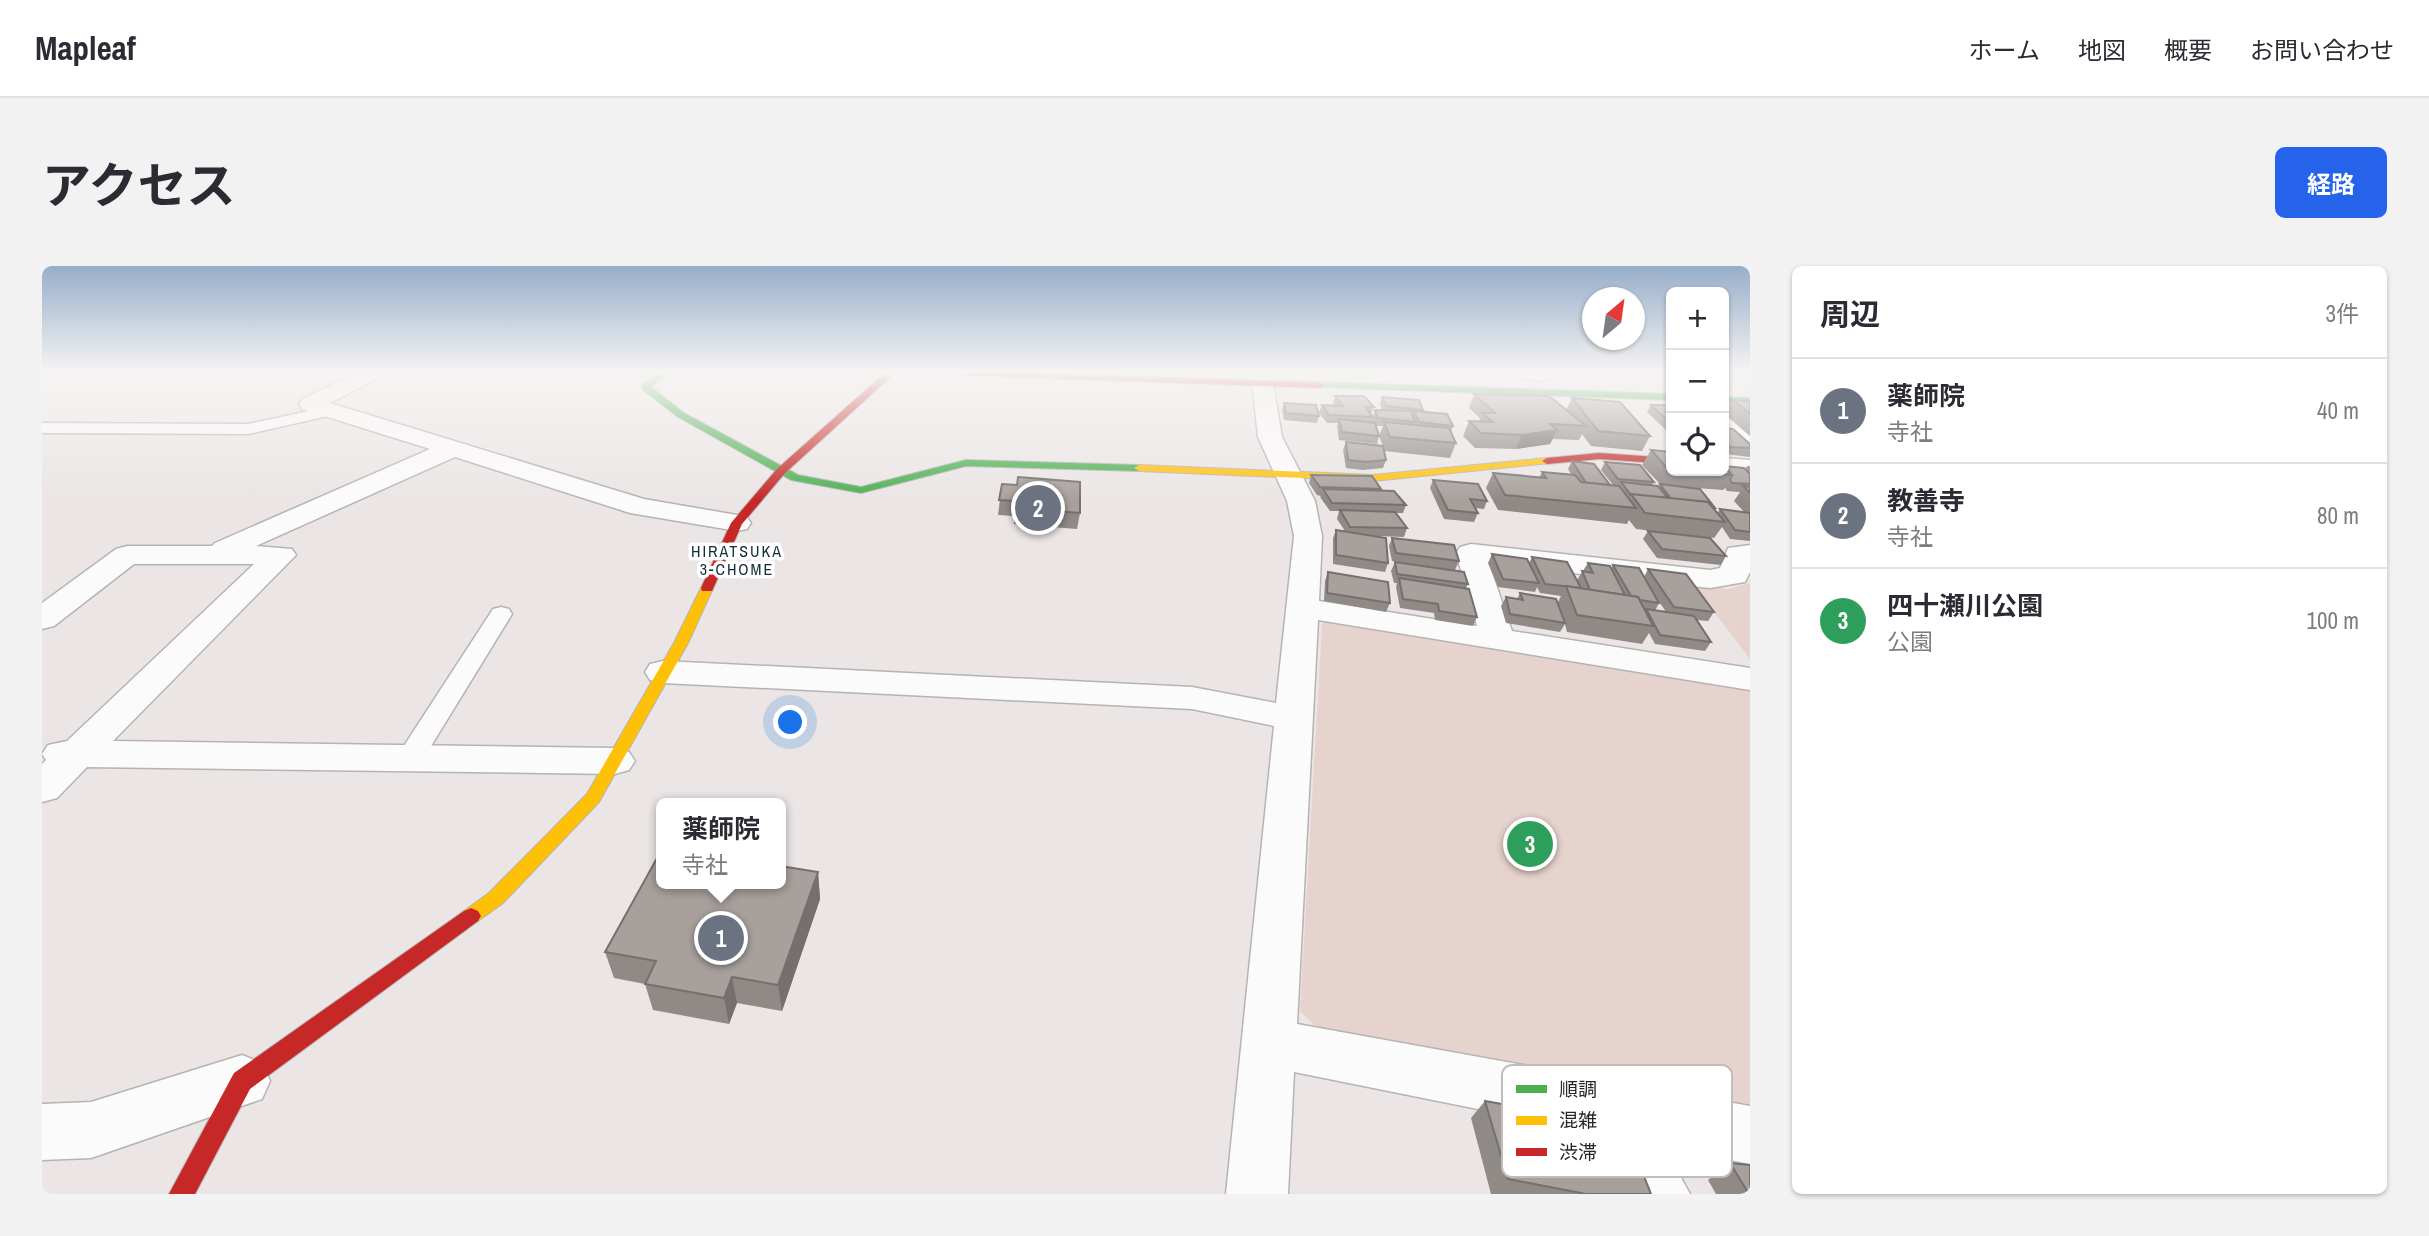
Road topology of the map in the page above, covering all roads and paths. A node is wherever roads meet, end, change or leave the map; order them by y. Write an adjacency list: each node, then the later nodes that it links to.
1 (317, 414): 7 (lane)
2 (342, 414): 9 (street)
3 (680, 414): 13 (street)
4 (844, 414): 13 (street)
5 (1267, 414): 14 (street)
6 (1729, 426): 8 (lane)
7 (42, 428)
8 (1750, 445)
9 (450, 450): 15 (street); 17 (street)
10 (1666, 461): 14 (street)
11 (1729, 466): 12 (street)
12 (1750, 468)
13 (781, 471): 14 (street); 15 (street)
14 (1290, 475): 18 (street)
15 (737, 523): 22 (street)
16 (1750, 554): 21 (street)
17 (212, 555): 20 (street); 25 (street)
18 (1302, 608): 21 (street); 24 (street)
19 (500, 614): 26 (lane)
20 (42, 619)
21 (1497, 638): 23 (street)
22 (663, 672): 24 (street); 27 (street)
23 (1750, 679)
24 (1293, 718): 29 (street)
25 (58, 754): 26 (street); 28 (street)
26 (410, 758): 27 (street)
27 (615, 761): 30 (street)
28 (42, 788)
29 (1269, 1043): 31 (street); 37 (street)
30 (242, 1081): 32 (street); 36 (street)
31 (1502, 1088)
32 (42, 1132)
33 (1732, 1132): 34 (street)
34 (1750, 1135)
35 (1660, 1177): 38 (lane)
36 (182, 1194)
37 (1257, 1194)
38 (1669, 1194)

